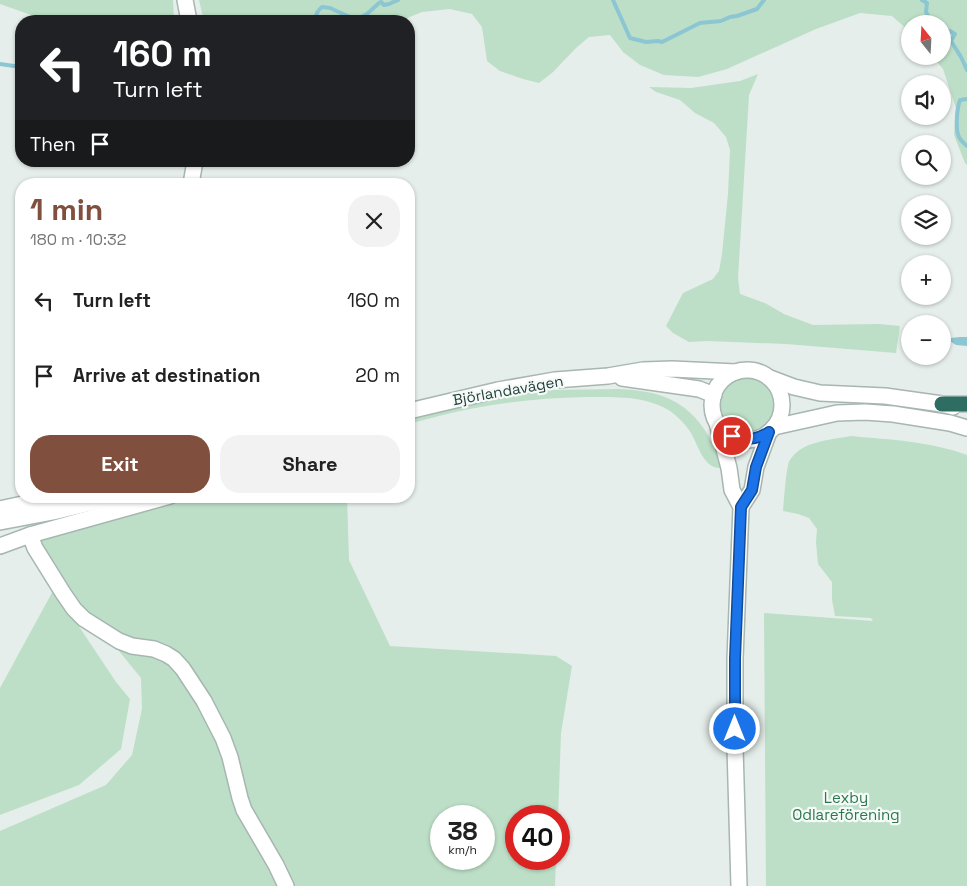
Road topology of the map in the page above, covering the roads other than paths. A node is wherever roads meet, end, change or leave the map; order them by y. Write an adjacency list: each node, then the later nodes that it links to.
1 (185, 0): 2 (street)
2 (188, 15)
3 (736, 372): 4 (street, Björlandavägen); 5 (street); 6 (street)
4 (608, 376): 6 (street, Björlandavägen); 9 (street, Björlandavägen)
5 (770, 378): 7 (street); 13 (street)
6 (714, 395): 11 (street)
7 (942, 404): 8 (highway); 10 (street)
8 (967, 404)
9 (415, 410)
10 (967, 411)
11 (717, 423): 13 (street); 17 (street)
12 (967, 428): 13 (street)
13 (771, 430): 17 (street)
14 (28, 503): 18 (street)
15 (90, 503): 19 (street)
16 (145, 503): 20 (street)
17 (741, 507): 23 (street)
18 (0, 509)
19 (0, 522)
20 (30, 535): 21 (street); 22 (street)
21 (0, 546)
22 (286, 886)
23 (739, 886)

